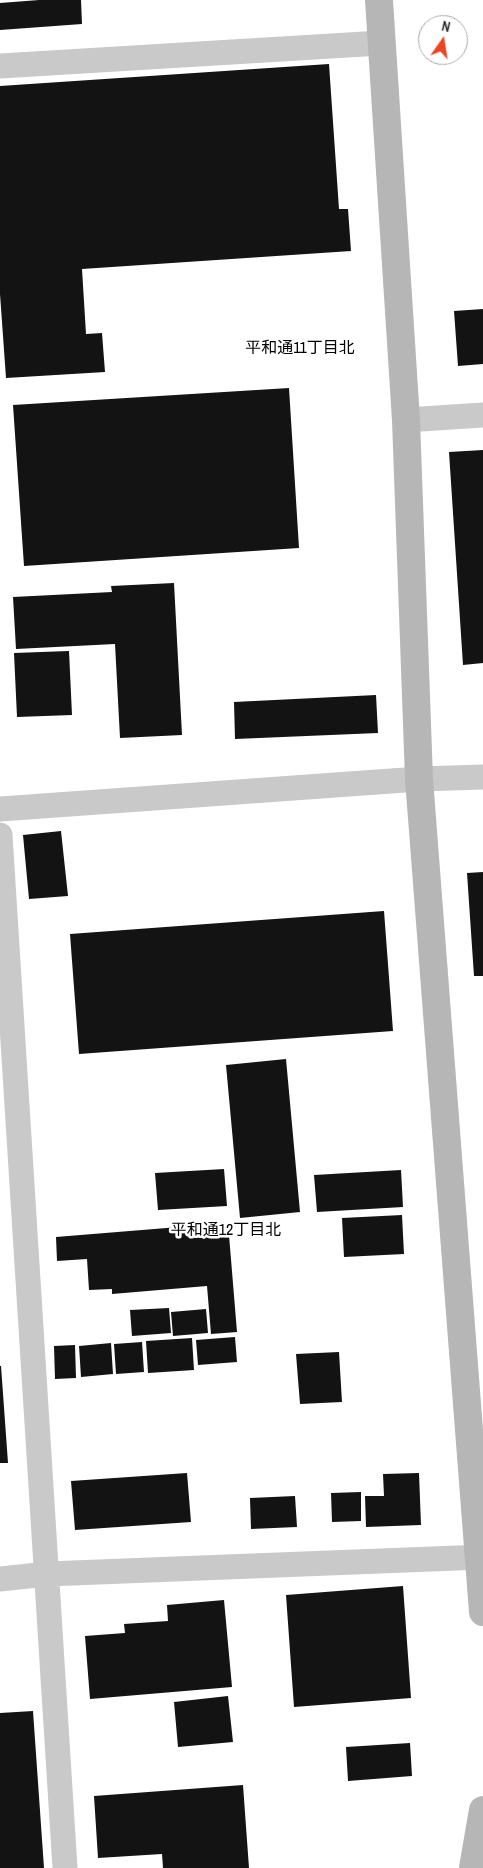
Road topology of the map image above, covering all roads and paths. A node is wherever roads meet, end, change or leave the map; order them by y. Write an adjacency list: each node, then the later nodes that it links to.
1 (379, 0): 2 (street)
2 (381, 43): 3 (street); 5 (street)
3 (0, 66)
4 (483, 415): 5 (street)
5 (406, 420): 7 (street)
6 (483, 777): 7 (street)
7 (418, 779): 8 (street); 10 (street)
8 (0, 809)
9 (0, 835): 11 (street)
10 (481, 1557): 11 (street); 13 (street)
11 (47, 1574): 12 (street); 15 (street)
12 (0, 1579)
13 (483, 1612)
14 (483, 1810): 16 (street)
15 (65, 1868)
16 (473, 1868)

